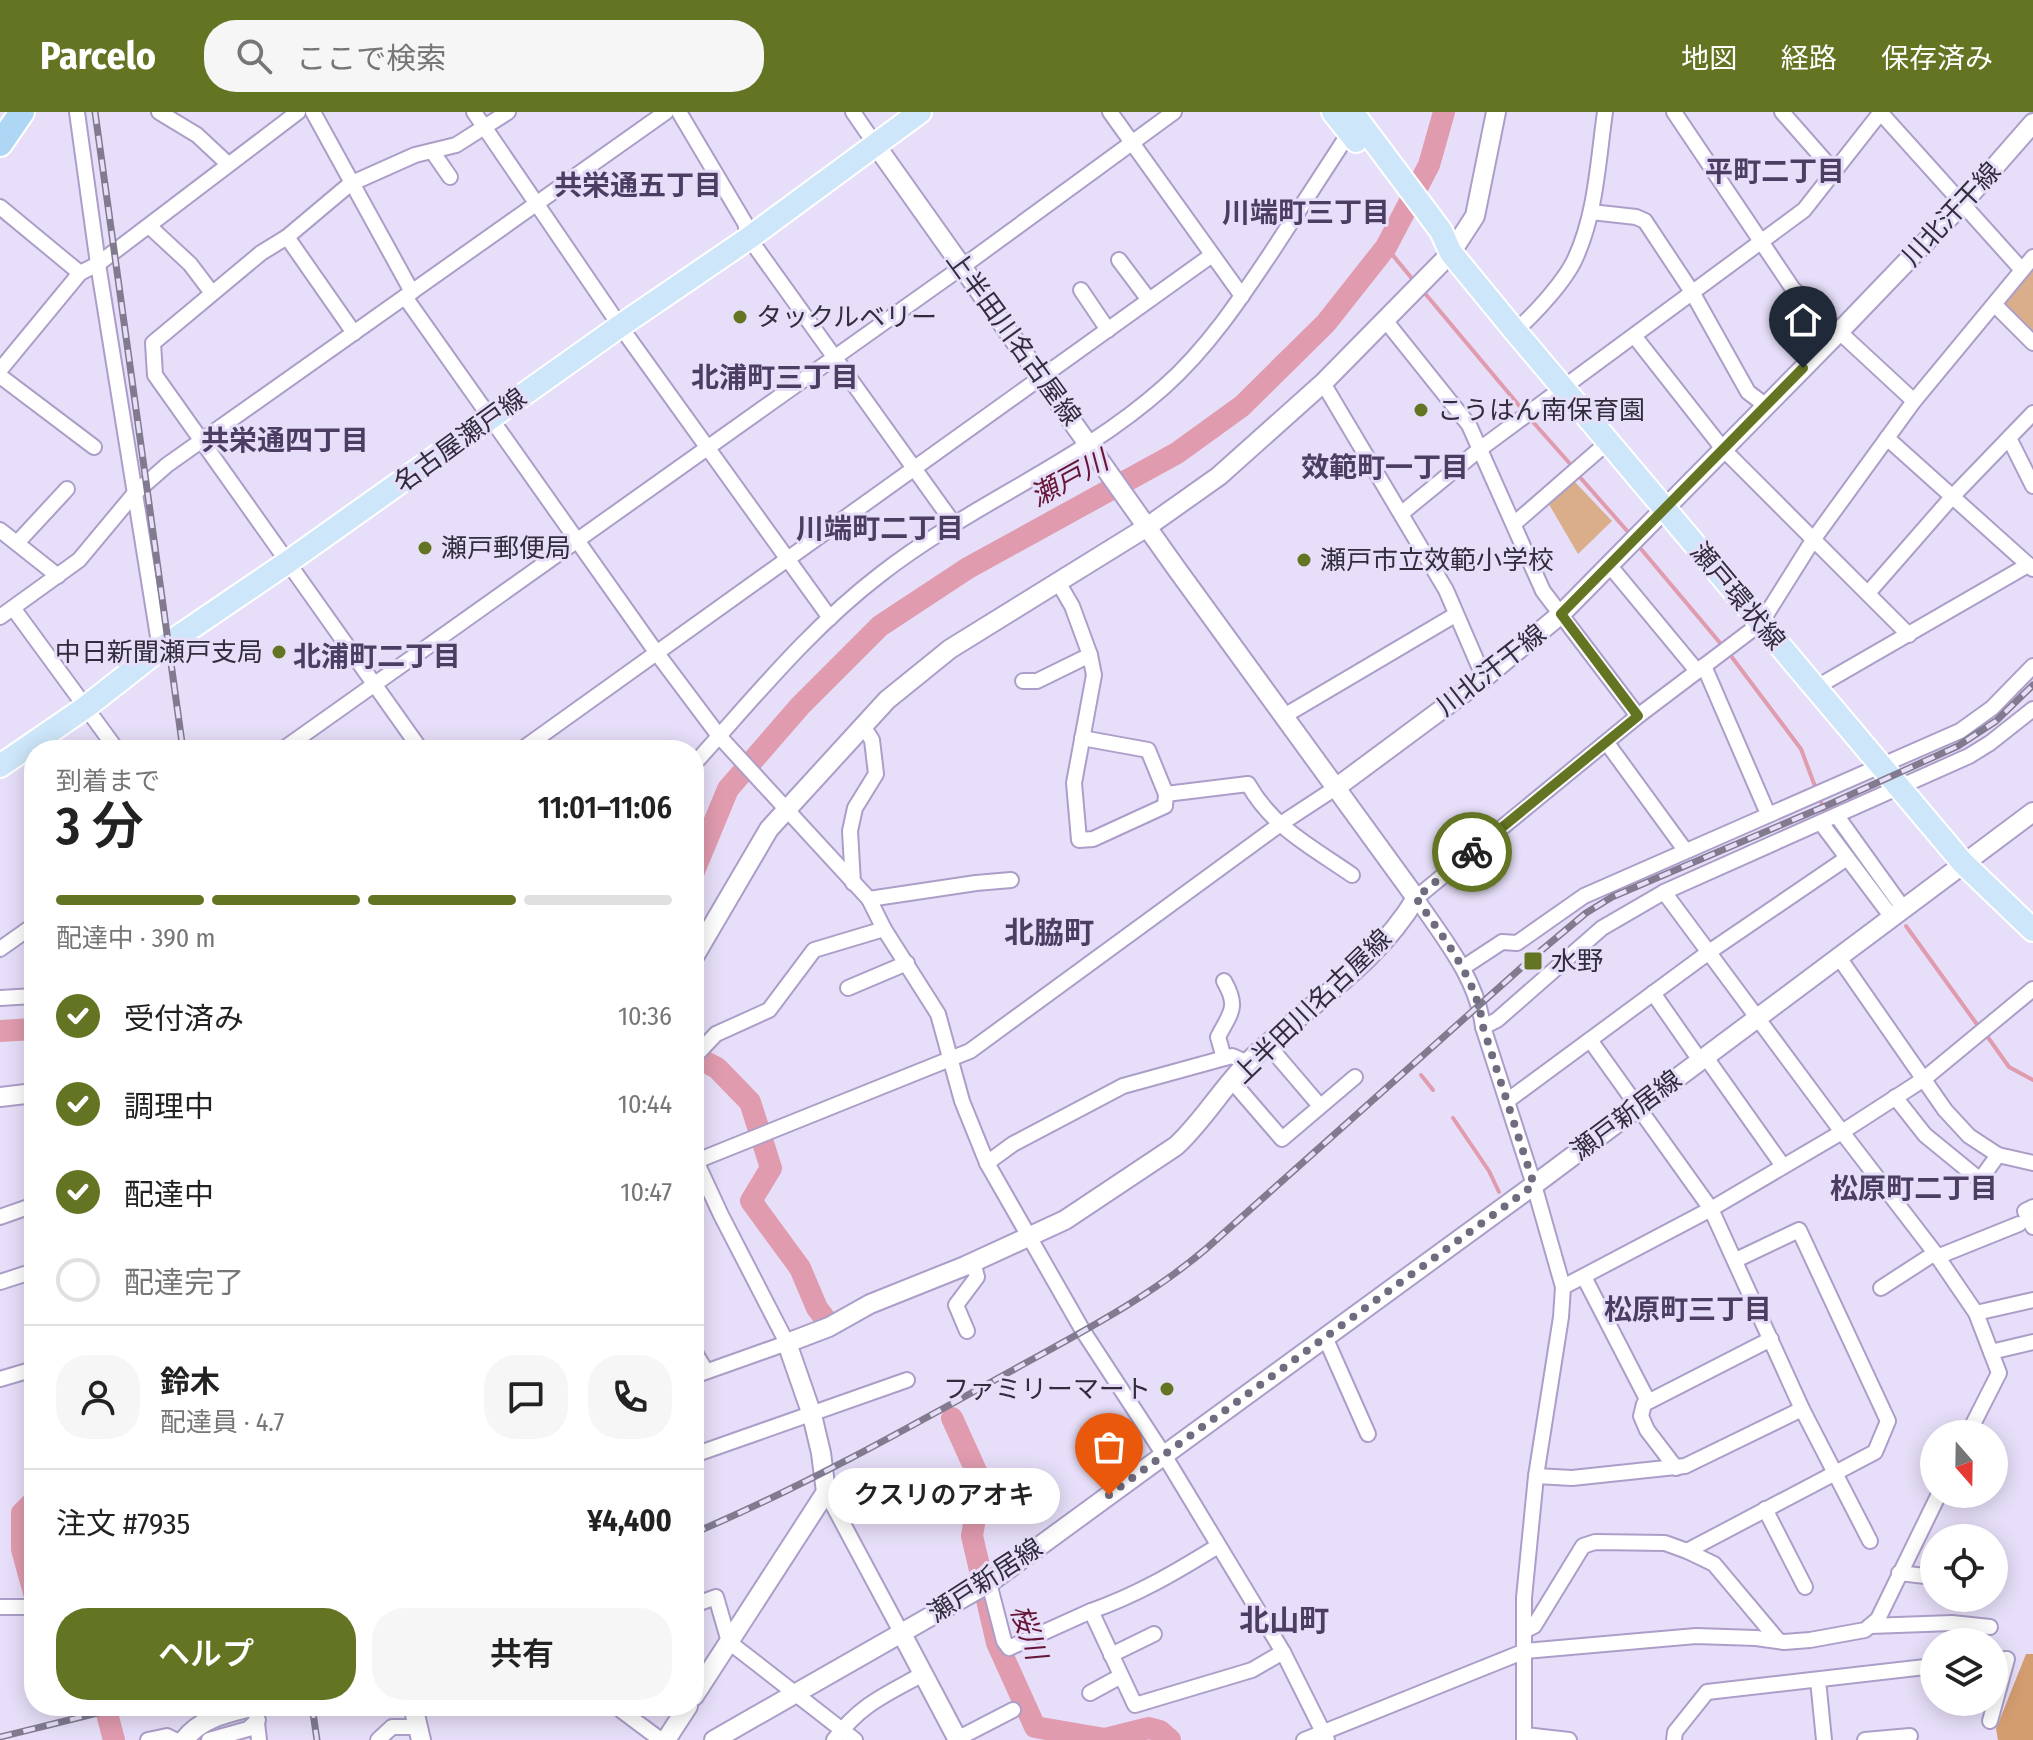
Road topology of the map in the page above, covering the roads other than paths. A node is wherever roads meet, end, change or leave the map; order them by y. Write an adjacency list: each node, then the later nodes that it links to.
1 (22, 112): 24 (highway)
2 (77, 112): 43 (street)
3 (159, 112): 27 (street)
4 (298, 112): 27 (street)
5 (313, 112): 30 (street)
6 (474, 112): 22 (street)
7 (508, 112): 22 (street)
8 (666, 112): 32 (street)
9 (679, 112): 37 (street)
10 (853, 112): 25 (street)
11 (920, 112): 25 (main road, 名古屋瀬戸線)
12 (1110, 112): 23 (street)
13 (1174, 112): 23 (street)
14 (1333, 112): 20 (main road, 瀬戸環状線)
15 (1496, 112): 39 (street)
16 (1605, 112): 34 (street)
17 (1674, 112): 38 (street)
18 (1782, 112): 28 (street)
19 (1881, 112): 28 (street); 31 (street)
20 (1354, 118): 39 (main road, 瀬戸環状線); 51 (street)
21 (2033, 123): 31 (street, 川北汗干線)
22 (484, 129): 26 (street); 32 (street)
23 (1133, 142): 40 (street); 44 (street)
24 (0, 144)
25 (875, 144): 37 (main road, 名古屋瀬戸線); 44 (street, 上半田川名古屋線)
26 (432, 151): 29 (street); 30 (street)
27 (228, 164): 35 (street)
28 (1833, 170): 38 (street)
29 (450, 177)
30 (350, 184): 36 (street); 50 (street)
31 (1963, 203): 45 (street); 58 (street, 川北汗干線)
32 (537, 204): 50 (street); 55 (street)
33 (0, 207): 46 (street)
34 (1591, 212): 48 (street); 57 (street)
35 (149, 226): 43 (street); 49 (street)
36 (287, 237): 49 (street); 59 (street)
37 (749, 238): 55 (main road, 名古屋瀬戸線); 62 (street)
38 (1760, 242): 48 (street); 58 (street)
39 (1451, 253): 54 (street); 57 (main road, 瀬戸環状線)
40 (1212, 255): 51 (street); 52 (street)
41 (2033, 257): 45 (street)
42 (1119, 260): 52 (street)
43 (98, 264): 46 (street); 84 (street)
44 (962, 267): 62 (street); 65 (street, 上半田川名古屋線)
45 (2022, 270): 53 (street)
46 (80, 273): 63 (street)
47 (1081, 290): 56 (street)
48 (1692, 292): 60 (street); 69 (street)
49 (212, 293): 74 (street)
50 (408, 294): 59 (street); 71 (street)
51 (1242, 296): 76 (street)
52 (1149, 300): 56 (street)
53 (1995, 305): 61 (street); 68 (street)
54 (1385, 320): 66 (street); 79 (street)
55 (620, 326): 71 (main road, 名古屋瀬戸線); 77 (street)
56 (1108, 330): 65 (street)
57 (1515, 331): 67 (main road, 瀬戸環状線)
58 (1840, 331): 68 (street); 69 (street, 川北汗干線)
59 (354, 333): 74 (street)
60 (1635, 337): 67 (street); 80 (street)
61 (2033, 343)
62 (834, 356): 77 (street); 81 (street)
63 (0, 370)
64 (0, 376): 78 (street)
65 (1042, 377): 76 (street, 上半田川名古屋線); 81 (street)
66 (1323, 383): 87 (street); 90 (street)
67 (1563, 388): 75 (main road, 瀬戸環状線); 79 (street)
68 (1914, 401): 72 (street)
69 (1765, 405): 80 (street, 川北汗干線)
70 (2033, 413): 73 (street)
71 (490, 418): 92 (street); 96 (main road, 名古屋瀬戸線)
72 (1887, 438): 85 (street); 93 (street)
73 (2009, 438): 82 (street); 85 (street)
74 (203, 441): 84 (street); 96 (street)
75 (1608, 442): 86 (main road, 瀬戸環状線); 88 (street)
76 (1091, 444): 89 (street); 90 (street, 上半田川名古屋線)
77 (706, 446): 92 (street); 95 (street)
78 (94, 447)
79 (1480, 449): 87 (street); 88 (street)
80 (1723, 449): 86 (street, 川北汗干線); 93 (street)
81 (913, 467): 89 (street); 95 (street)
82 (2033, 486)
83 (67, 489): 94 (street)
84 (134, 494): 99 (street); 109 (street)
85 (1952, 497): 98 (street); 101 (street)
86 (1663, 509): 97 (street, 川北汗干線); 107 (main road, 瀬戸環状線)
87 (1402, 513): 104 (street)
88 (1515, 523): 103 (street)
89 (954, 524): 106 (street)
90 (1147, 527): 100 (street); 120 (street, 上半田川名古屋線)
91 (0, 530): 94 (street)
92 (577, 539): 110 (street); 116 (street)
93 (1813, 540): 101 (street); 107 (street)
94 (17, 543): 99 (street)
95 (787, 560): 106 (street); 110 (street)
96 (288, 562): 109 (main road, 名古屋瀬戸線); 116 (street)
97 (1610, 566): 103 (street, 川北汗干線); 113 (street)
98 (2031, 567): 108 (street)
99 (58, 576): 102 (street)
100 (1058, 582): 111 (street); 122 (street)
101 (1869, 592): 108 (street)
102 (13, 608): 105 (street); 118 (street)
103 (1561, 614): 114 (street, 川北汗干線); 121 (street)
104 (1455, 615): 114 (street); 120 (street)
105 (0, 617)
106 (830, 618): 129 (street)
107 (1761, 623): 113 (street); 117 (main road, 瀬戸環状線)
108 (1909, 635): 117 (street)
109 (160, 649): 118 (main road, 名古屋瀬戸線)
110 (656, 652): 128 (street); 129 (street)
111 (1090, 655): 115 (street); 123 (street)
112 (2033, 666): 134 (street)
113 (1700, 669): 121 (street); 140 (street)
114 (1484, 678): 135 (street, 川北汗干線)
115 (1023, 681)
116 (375, 684): 126 (street); 127 (street)
117 (1815, 688): 134 (main road, 瀬戸環状線)
118 (86, 707): 124 (main road, 名古屋瀬戸線); 125 (street)
119 (2033, 709): 136 (street)
120 (1284, 716): 135 (street, 上半田川名古屋線)
121 (1638, 716): 130 (street)
122 (863, 726): 138 (street); 148 (street)
123 (1082, 738): 137 (street); 137 (street)
124 (38, 740)
125 (110, 740)
126 (296, 740)
127 (414, 740)
128 (535, 740)
129 (722, 740): 132 (street); 138 (street)
130 (1607, 743): 143 (street); 150 (street)
131 (24, 750): 133 (main road, 名古屋瀬戸線)
132 (704, 755)
133 (0, 766)
134 (1882, 766): 136 (main road, 瀬戸環状線); 140 (street)
135 (1337, 787): 142 (street); 150 (street, 上半田川名古屋線)
136 (1901, 788): 141 (street); 145 (main road, 瀬戸環状線)
137 (1166, 794): 142 (street)
138 (787, 811): 148 (street); 156 (street)
139 (2033, 812): 145 (street, 瀬戸新居線)
140 (1768, 814): 143 (street)
141 (1829, 820): 144 (street); 149 (street); 152 (street)
142 (1279, 825): 146 (street); 175 (street)
143 (1685, 850): 161 (street)
144 (1847, 858): 152 (street); 158 (street)
145 (1963, 863): 152 (street, 瀬戸新居線); 154 (main road, 瀬戸環状線)
146 (1352, 875)
147 (1011, 880): 151 (street)
148 (853, 883): 151 (street)
149 (1664, 892): 158 (street); 169 (street)
150 (1416, 898): 161 (street); 171 (street, 上半田川名古屋線)
151 (869, 899): 153 (street)
152 (1897, 912): 159 (street, 瀬戸新居線)
153 (884, 929): 160 (street); 172 (street)
154 (2033, 930)
155 (24, 932): 157 (street)
156 (704, 940)
157 (0, 949)
158 (1709, 952): 165 (street); 168 (street)
159 (1838, 956): 168 (street, 瀬戸新居線); 178 (street)
160 (907, 963): 163 (street); 175 (street)
161 (1464, 967): 169 (street)
162 (1224, 981): 173 (street)
163 (848, 988)
164 (2033, 989): 178 (street)
165 (1653, 993): 170 (street); 174 (street)
166 (24, 997): 167 (street)
167 (0, 998)
168 (1758, 1018): 174 (street, 瀬戸新居線); 186 (street)
169 (1483, 1027): 183 (street)
170 (1590, 1040): 183 (street); 185 (street)
171 (1268, 1045): 176 (street, 上半田川名古屋線); 184 (street)
172 (704, 1047)
173 (1224, 1058): 176 (street); 189 (street)
174 (1702, 1058): 185 (street, 瀬戸新居線); 191 (street)
175 (952, 1060): 188 (street); 189 (street)
176 (1248, 1063): 179 (street, 上半田川名古屋線)
177 (1355, 1077): 184 (street)
178 (1924, 1079): 182 (street); 187 (street)
179 (1232, 1081): 184 (street); 199 (street, 上半田川名古屋線)
180 (24, 1094): 181 (street)
181 (0, 1097)
182 (1895, 1097): 186 (street); 187 (street)
183 (1507, 1101): 193 (street)
184 (1320, 1106)
185 (1637, 1107): 193 (street, 瀬戸新居線); 196 (street)
186 (1842, 1132): 191 (street); 200 (street)
187 (1998, 1155): 190 (street)
188 (704, 1157)
189 (987, 1163): 199 (street)
190 (2033, 1163)
191 (1783, 1166): 196 (street)
192 (704, 1180): 213 (street)
193 (1534, 1185): 206 (street); 211 (street, 瀬戸新居線)
194 (2033, 1207): 198 (street)
195 (24, 1209): 197 (street)
196 (1711, 1209): 201 (street); 204 (street)
197 (0, 1217)
198 (2026, 1225): 200 (street)
199 (1027, 1237): 202 (street, 上半田川名古屋線); 226 (street)
200 (1936, 1255): 207 (street); 209 (street)
201 (1736, 1260): 212 (street); 228 (street)
202 (973, 1262): 210 (street); 213 (street, 上半田川名古屋線)
203 (24, 1274): 205 (street)
204 (1584, 1277): 206 (street); 220 (street)
205 (0, 1282)
206 (1563, 1287): 229 (street)
207 (1881, 1288)
208 (2033, 1300): 209 (street)
209 (1976, 1313): 215 (street)
210 (967, 1331)
211 (1325, 1337): 224 (street); 226 (street, 瀬戸新居線)
212 (1771, 1339): 220 (street); 221 (street)
213 (787, 1343): 217 (street); 222 (street)
214 (2033, 1343): 215 (street)
215 (1991, 1352): 223 (street)
216 (24, 1372): 218 (street)
217 (704, 1372)
218 (0, 1379)
219 (907, 1380): 222 (street)
220 (1648, 1401): 227 (street)
221 (1802, 1409): 227 (street); 228 (street)
222 (812, 1415): 225 (street); 230 (street)
223 (1975, 1420)
224 (1368, 1434)
225 (704, 1452)
226 (1164, 1455): 234 (street); 238 (street, 瀬戸新居線)
227 (1676, 1468): 229 (street)
228 (1832, 1472): 232 (street); 233 (street)
229 (1536, 1476): 246 (street)
230 (826, 1492): 247 (street); 250 (street)
231 (1932, 1508): 236 (street)
232 (1765, 1509): 235 (street); 239 (street)
233 (1870, 1541)
234 (1218, 1546): 243 (street); 252 (street)
235 (1687, 1551): 246 (street); 249 (street)
236 (1899, 1573): 237 (street); 244 (street)
237 (1920, 1575)
238 (989, 1583): 243 (street); 247 (street, 瀬戸新居線)
239 (1805, 1587)
240 (704, 1601): 250 (street)
241 (0, 1607): 242 (street)
242 (24, 1608)
243 (1091, 1611): 253 (street)
244 (1870, 1626): 245 (street); 249 (street)
245 (1990, 1627)
246 (1524, 1631): 251 (street)
247 (902, 1634): 255 (street); 259 (street, 瀬戸新居線)
248 (1154, 1634): 253 (street)
249 (1777, 1639): 251 (street)
250 (729, 1642): 258 (street); 259 (street)
251 (1525, 1651): 271 (street); 273 (street)
252 (1283, 1652): 256 (street); 271 (street)
253 (1111, 1655): 256 (street)
254 (1920, 1668): 257 (street)
255 (923, 1674): 270 (street); 283 (street)
256 (1121, 1676): 260 (street)
257 (1818, 1680): 286 (street); 287 (street)
258 (704, 1681)
259 (794, 1693): 270 (street); 281 (street, 瀬戸新居線)
260 (1090, 1693)
261 (1013, 1710): 283 (street)
262 (229, 1716): 276 (street)
263 (253, 1716): 277 (street)
264 (256, 1716): 278 (street)
265 (629, 1716): 280 (street)
266 (681, 1716): 280 (street)
267 (1991, 1716): 268 (street)
268 (1990, 1721)
269 (420, 1734): 279 (street)
270 (838, 1735): 282 (street)
271 (1325, 1736): 284 (street)
272 (1910, 1736): 288 (street)
273 (1524, 1738): 285 (street)
274 (148, 1740): 275 (street)
275 (175, 1740)
276 (184, 1740)
277 (209, 1740)
278 (259, 1740)
279 (378, 1740)
280 (663, 1740)
281 (714, 1740)
282 (855, 1740)
283 (957, 1740)
284 (1304, 1740)
285 (1569, 1740)
286 (1674, 1740)
287 (1824, 1740)
288 (1865, 1740)

